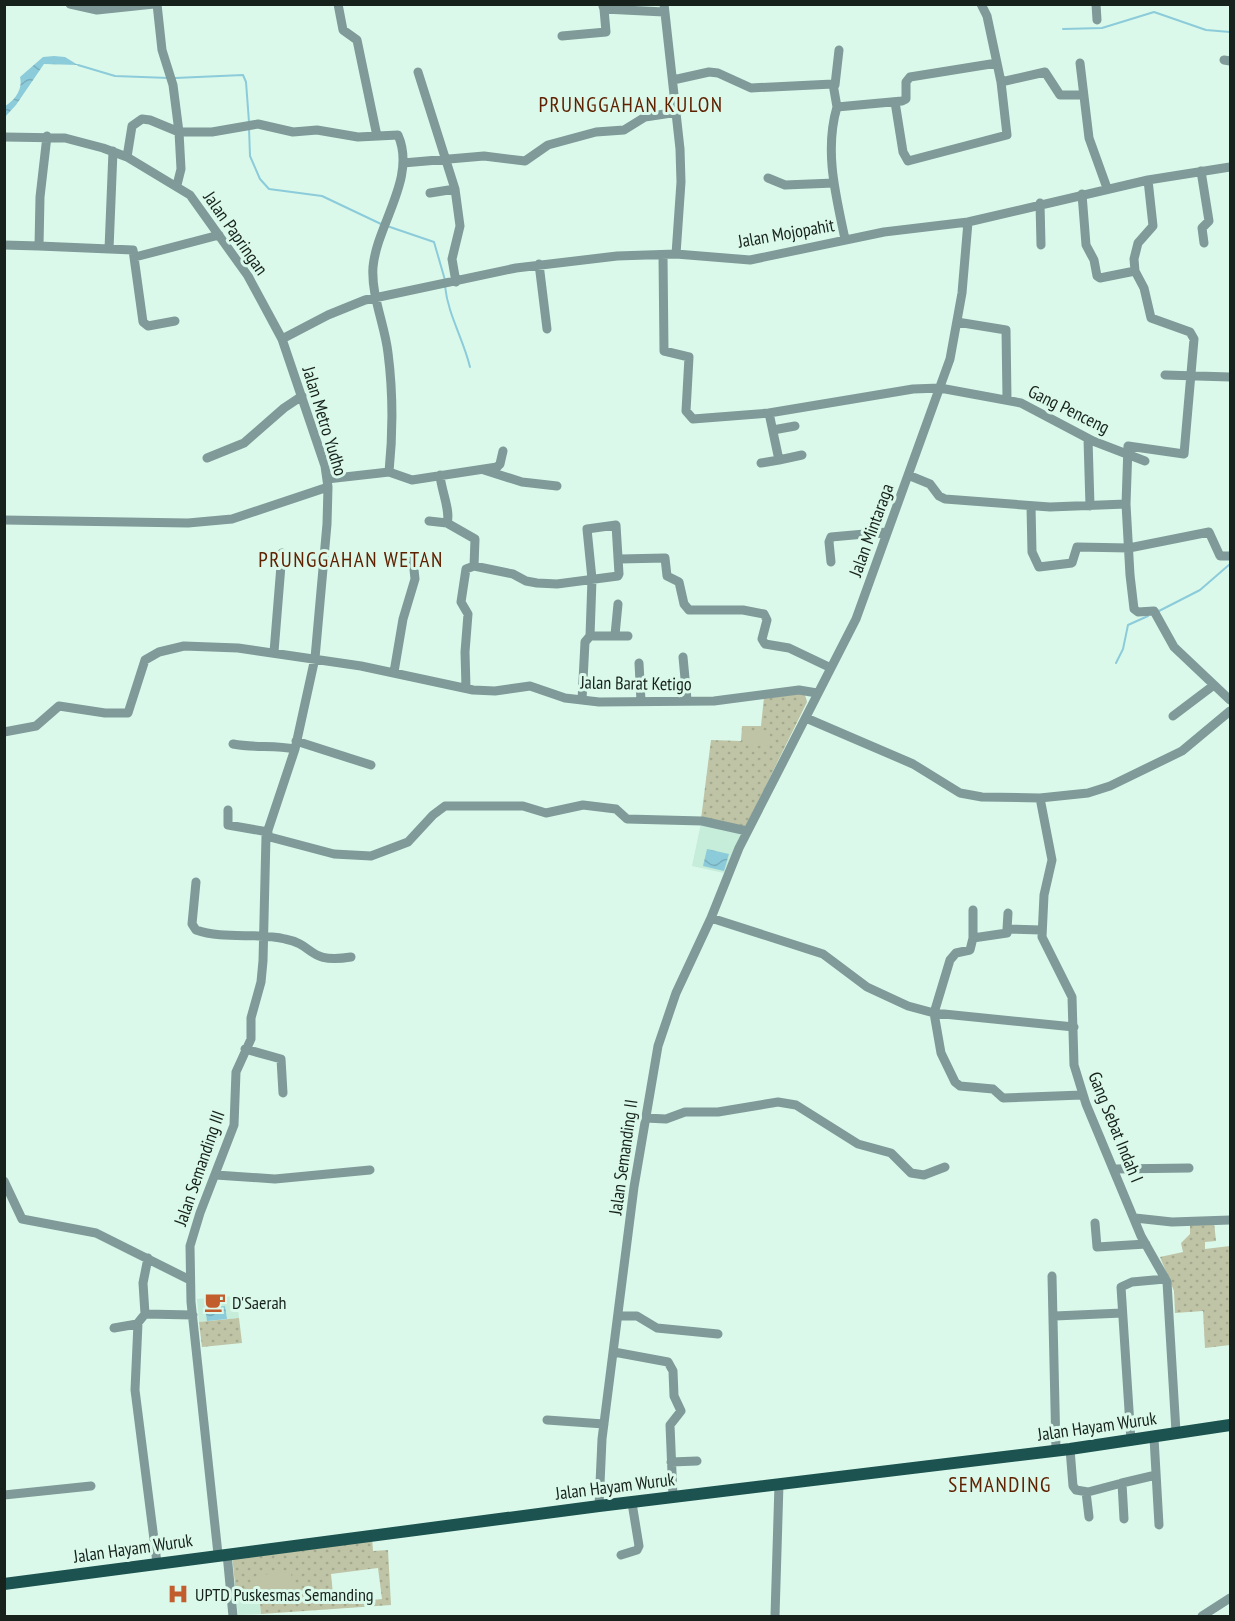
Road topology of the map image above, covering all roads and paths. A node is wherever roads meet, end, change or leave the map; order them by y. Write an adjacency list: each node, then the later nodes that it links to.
1 (70, 4): 2 (street)
2 (156, 4): 21 (street)
3 (338, 4): 23 (street)
4 (981, 4): 11 (street)
5 (1096, 4): 8 (street)
6 (603, 7): 7 (street); 9 (street)
7 (664, 8): 14 (street)
8 (1097, 20)
9 (562, 36)
10 (839, 50): 16 (street)
11 (997, 63): 15 (street); 18 (street)
12 (1080, 63): 17 (street)
13 (418, 72): 27 (street)
14 (674, 80): 16 (street); 20 (street)
15 (1002, 82): 17 (street); 18 (street)
16 (835, 85): 19 (street)
17 (1083, 95): 35 (street)
18 (895, 102): 19 (street)
19 (837, 107): 33 (street)
20 (678, 112): 27 (street); 48 (street)
21 (179, 132): 23 (street); 26 (street); 34 (street)
22 (47, 136): 24 (street, Jalan Papringan); 25 (street, Jalan Papringan); 46 (street)
23 (377, 136): 28 (street)
24 (4, 137)
25 (113, 151): 26 (street, Jalan Papringan); 47 (street)
26 (127, 157): 34 (street, Jalan Papringan)
27 (447, 159): 28 (street); 36 (street)
28 (403, 163): 54 (street)
29 (1230, 167): 30 (street, Jalan Mojopahit)
30 (1201, 171): 32 (street, Jalan Mojopahit); 43 (street)
31 (768, 178): 33 (street)
32 (1148, 180): 35 (street, Jalan Mojopahit); 52 (street)
33 (834, 183): 42 (street)
34 (177, 185): 41 (street, Jalan Papringan)
35 (1107, 188): 38 (street, Jalan Mojopahit)
36 (455, 189): 37 (street); 53 (street)
37 (430, 193)
38 (1082, 194): 39 (street, Jalan Mojopahit); 52 (street)
39 (1040, 204): 40 (street, Jalan Mojopahit); 44 (street)
40 (968, 222): 42 (street, Jalan Mojopahit); 56 (street, Jalan Mintaraga)
41 (219, 235): 50 (street); 58 (street, Jalan Papringan)
42 (845, 240): 48 (street, Jalan Mojopahit)
43 (1204, 243)
44 (1041, 245)
45 (4, 246): 46 (street)
46 (39, 246): 47 (street)
47 (109, 249): 50 (street)
48 (676, 254): 49 (street, Jalan Mojopahit)
49 (663, 255): 51 (street, Jalan Mojopahit); 65 (street, Gang Penceng)
50 (135, 257): 55 (street)
51 (539, 264): 53 (street, Jalan Mojopahit); 57 (street)
52 (1134, 271): 60 (street)
53 (456, 282): 54 (street, Jalan Mojopahit)
54 (377, 297): 58 (street, Jalan Mojopahit); 76 (street)
55 (175, 321)
56 (957, 322): 62 (street, Jalan Mintaraga); 64 (street)
57 (547, 329)
58 (282, 339): 63 (street, Jalan Metro Yudho)
59 (1166, 375): 60 (street)
60 (1191, 376): 61 (street); 81 (street)
61 (1230, 377)
62 (940, 388): 64 (street, Gang Penceng); 65 (street, Gang Penceng); 77 (street, Jalan Mintaraga)
63 (302, 396): 71 (street); 79 (street, Jalan Metro Yudho)
64 (1007, 399): 68 (street, Gang Penceng)
65 (769, 412): 67 (street)
66 (795, 426): 67 (street)
67 (773, 430): 72 (street)
68 (1088, 439): 73 (street, Gang Penceng); 83 (street)
69 (503, 451): 75 (street)
70 (802, 455): 72 (street)
71 (207, 458)
72 (779, 460): 74 (street)
73 (1145, 461)
74 (761, 463)
75 (481, 469): 78 (street); 80 (street)
76 (389, 472): 78 (street); 79 (street)
77 (908, 475): 82 (street); 87 (street, Jalan Mintaraga)
78 (440, 476): 86 (street)
79 (328, 483): 84 (street); 102 (street, Jalan Metro Yudho)
80 (557, 486)
81 (1126, 504): 83 (street); 88 (street)
82 (1031, 506): 83 (street); 88 (street)
83 (1090, 506)
84 (4, 520)
85 (429, 521): 86 (street)
86 (447, 523): 94 (street)
87 (887, 532): 93 (street); 104 (street, Jalan Mintaraga)
88 (1129, 548): 90 (street); 106 (street)
89 (282, 553): 100 (street)
90 (1229, 556)
91 (620, 559): 95 (street); 95 (street); 104 (street)
92 (413, 560): 105 (street)
93 (831, 562)
94 (474, 566): 95 (street); 107 (street)
95 (592, 579): 98 (street)
96 (618, 604): 97 (street)
97 (615, 635): 98 (street); 99 (street)
98 (590, 636): 109 (street)
99 (628, 636)
100 (274, 652): 102 (street, Jalan Barat Ketigo); 116 (street, Jalan Barat Ketigo)
101 (683, 657): 110 (street)
102 (315, 658): 105 (street, Jalan Barat Ketigo); 118 (street, Jalan Semanding III)
103 (639, 663): 112 (street)
104 (831, 668): 108 (street, Jalan Mintaraga)
105 (394, 672): 107 (street, Jalan Barat Ketigo)
106 (1214, 685): 111 (street); 114 (street)
107 (466, 688): 109 (street, Jalan Barat Ketigo)
108 (818, 693): 110 (street, Jalan Barat Ketigo); 115 (street, Jalan Mintaraga)
109 (582, 700): 112 (street, Jalan Barat Ketigo)
110 (687, 700): 112 (street, Jalan Barat Ketigo)
111 (1230, 700)
112 (641, 701)
113 (1230, 711): 120 (street)
114 (1173, 716)
115 (806, 718): 120 (street); 122 (street, Jalan Mintaraga)
116 (4, 732)
117 (233, 744): 118 (street)
118 (296, 745): 119 (street); 123 (street, Jalan Semanding III)
119 (371, 765)
120 (1040, 798): 129 (street, Gang Sebat Indah I)
121 (228, 810): 123 (street)
122 (747, 831): 123 (street); 127 (street, Jalan Semanding II)
123 (267, 834): 130 (street, Jalan Semanding III)
124 (196, 882): 130 (street)
125 (973, 910): 131 (street)
126 (1008, 913): 128 (street)
127 (711, 918): 133 (street); 138 (street, Jalan Semanding II)
128 (1008, 929): 129 (street); 131 (street)
129 (1041, 930): 134 (street, Gang Sebat Indah I)
130 (264, 938): 132 (street); 135 (street, Jalan Semanding III)
131 (972, 939): 133 (street)
132 (351, 957)
133 (934, 1013): 134 (street); 137 (street)
134 (1074, 1027): 137 (street, Gang Sebat Indah I)
135 (245, 1049): 136 (street); 143 (street, Jalan Semanding III)
136 (283, 1094)
137 (1082, 1095): 141 (street, Gang Sebat Indah I)
138 (645, 1118): 139 (street); 156 (street, Jalan Semanding II)
139 (945, 1167)
140 (1189, 1168): 141 (street)
141 (1115, 1169): 145 (street, Gang Sebat Indah I)
142 (370, 1170): 143 (street)
143 (216, 1175): 152 (street, Jalan Semanding III)
144 (4, 1181): 149 (street)
145 (1135, 1218): 146 (street); 148 (street, Gang Sebat Indah I)
146 (1230, 1220)
147 (1095, 1223): 148 (street)
148 (1146, 1244): 151 (street, Gang Sebat Indah I)
149 (147, 1257): 152 (street); 154 (street)
150 (1052, 1276): 157 (street)
151 (1166, 1279): 153 (street); 165 (street, Gang Sebat Indah I)
152 (190, 1280): 155 (street, Jalan Semanding III)
153 (1122, 1313): 157 (street); 167 (street)
154 (145, 1314): 155 (street); 158 (street)
155 (193, 1315): 184 (street, Jalan Semanding III)
156 (619, 1316): 160 (street); 161 (street, Jalan Semanding II)
157 (1055, 1316): 169 (street)
158 (138, 1323): 159 (street); 186 (street)
159 (114, 1328)
160 (718, 1334)
161 (614, 1352): 163 (street, Jalan Semanding II); 171 (street)
162 (547, 1420): 163 (street)
163 (604, 1424): 180 (street, Jalan Semanding II)
164 (1230, 1425): 165 (main road, Jalan Hayam Wuruk)
165 (1176, 1432): 166 (main road, Jalan Hayam Wuruk)
166 (1154, 1438): 167 (main road, Jalan Hayam Wuruk); 172 (street)
167 (1131, 1441): 168 (main road, Jalan Hayam Wuruk)
168 (1070, 1449): 169 (main road, Jalan Hayam Wuruk); 176 (street)
169 (1056, 1450): 174 (main road, Jalan Hayam Wuruk)
170 (697, 1461): 171 (street)
171 (671, 1462): 178 (street)
172 (1156, 1475): 173 (street); 183 (street)
173 (1122, 1483): 176 (street); 182 (street)
174 (779, 1484): 178 (main road, Jalan Hayam Wuruk); 190 (street)
175 (91, 1486): 177 (street)
176 (1086, 1492): 181 (street)
177 (4, 1495)
178 (673, 1497): 179 (main road, Jalan Hayam Wuruk)
179 (632, 1503): 180 (main road, Jalan Hayam Wuruk); 185 (street)
180 (599, 1506): 184 (main road, Jalan Hayam Wuruk)
181 (1089, 1517)
182 (1124, 1519)
183 (1159, 1524)
184 (222, 1554): 186 (main road, Jalan Hayam Wuruk); 189 (street, Jalan Semanding III)
185 (621, 1556)
186 (157, 1563): 187 (main road, Jalan Hayam Wuruk)
187 (4, 1584)
188 (1230, 1598): 191 (street)
189 (233, 1617)
190 (775, 1617)
191 (1202, 1617)

